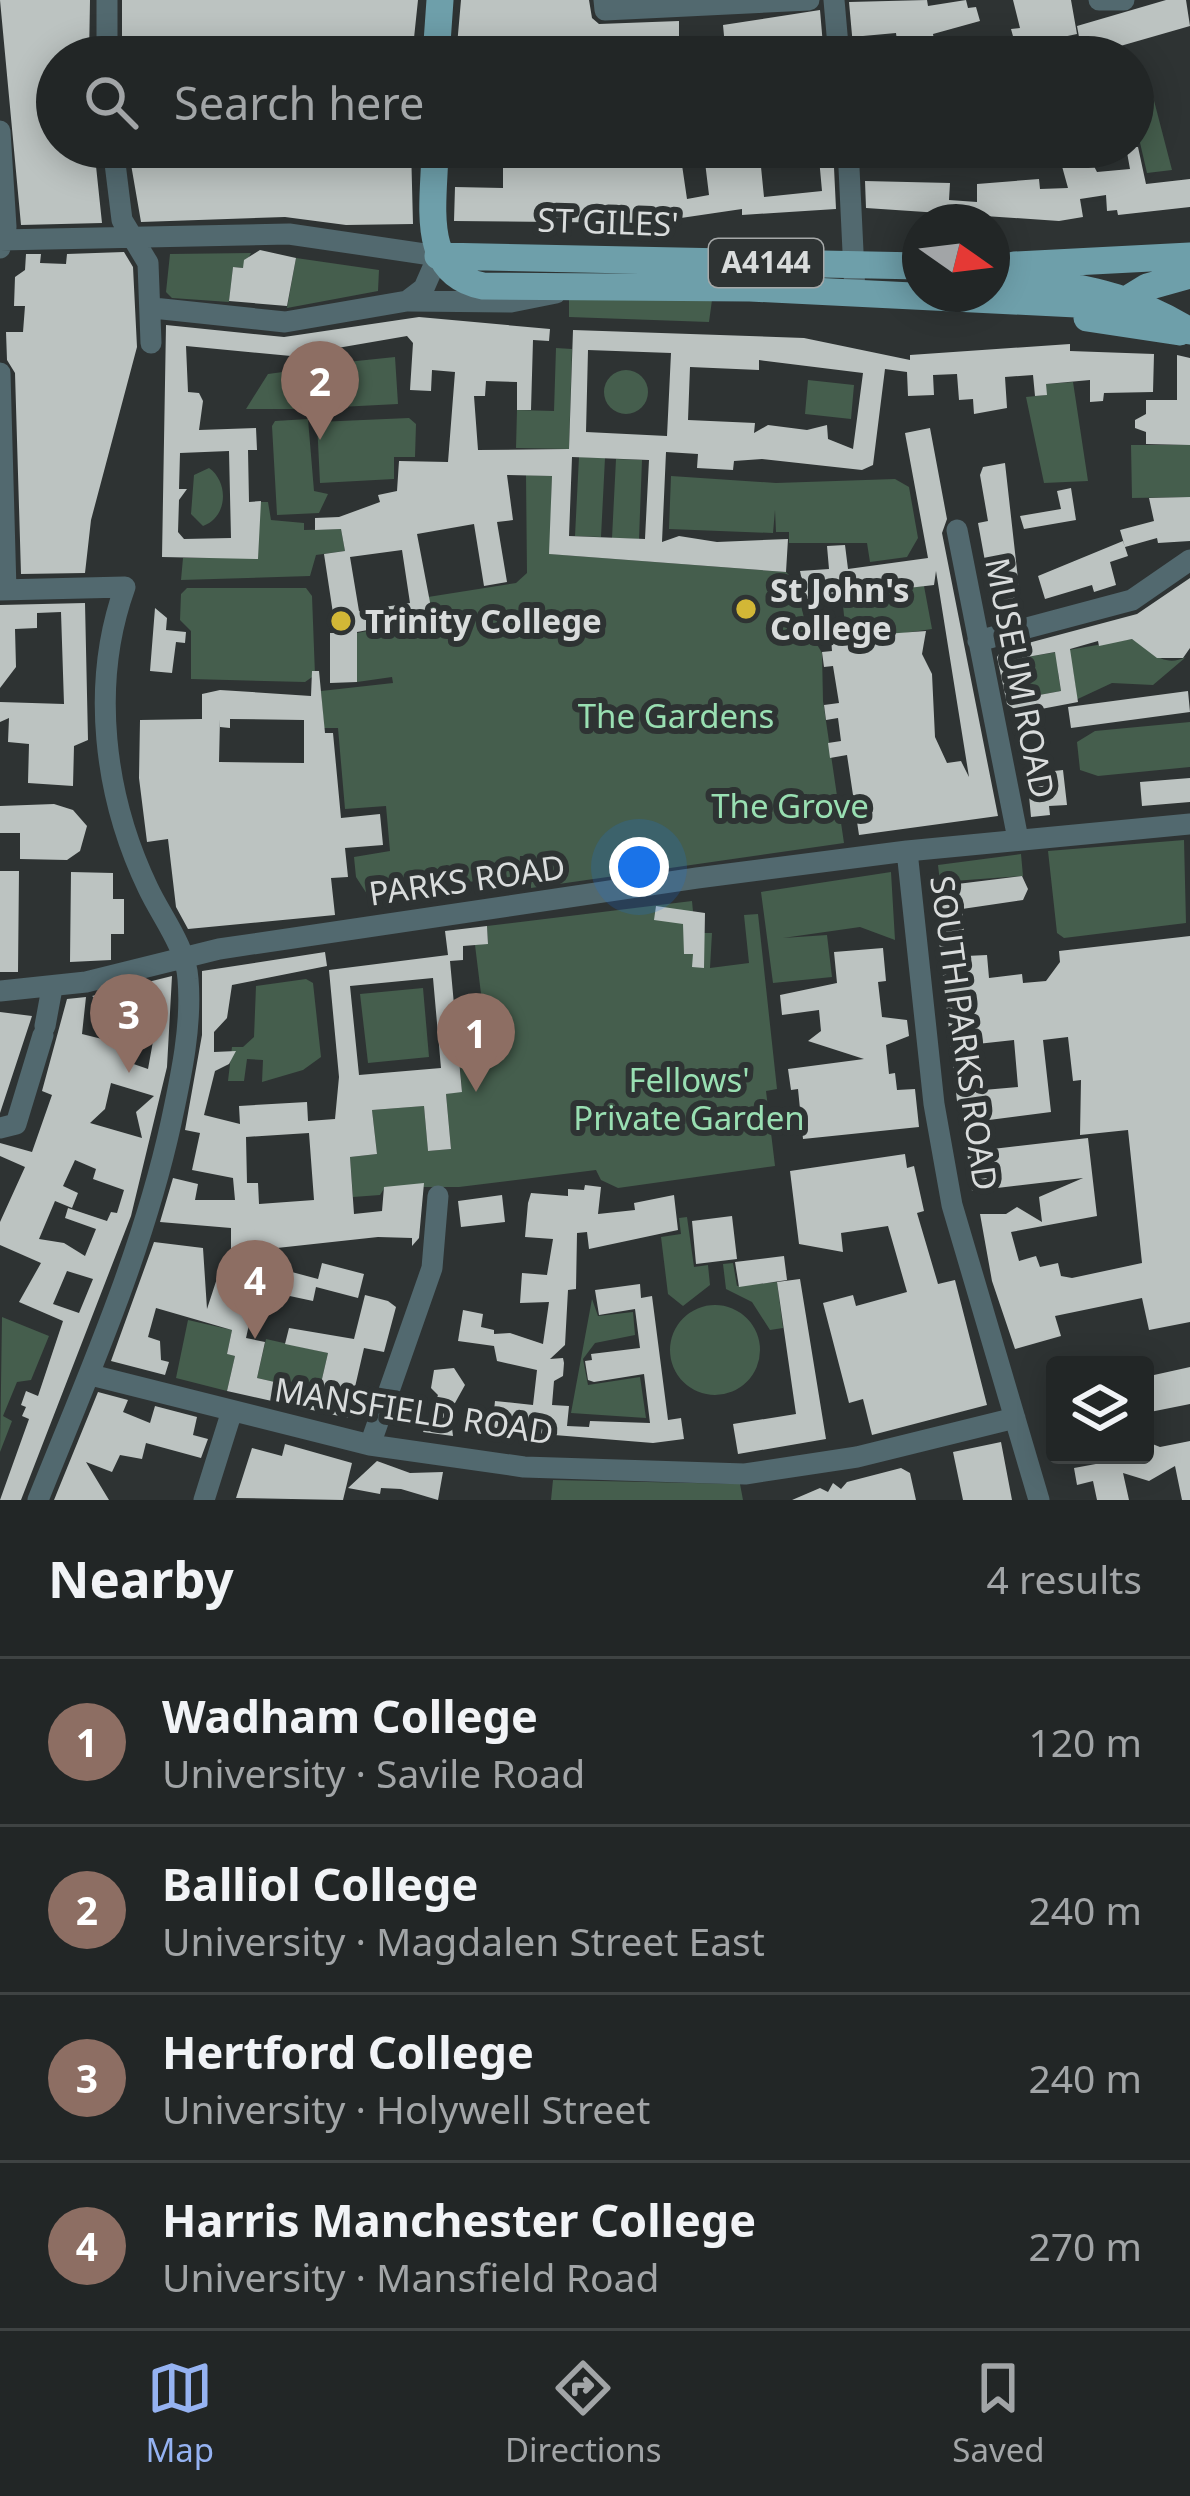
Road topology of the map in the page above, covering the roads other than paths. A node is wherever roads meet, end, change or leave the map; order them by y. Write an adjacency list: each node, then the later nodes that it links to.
1 (107, 0): 8 (street)
2 (440, 0): 9 (main road)
3 (809, 0): 7 (street)
4 (834, 0): 10 (street)
5 (1100, 0): 6 (street)
6 (1124, 0)
7 (605, 5)
8 (107, 36)
9 (437, 36)
10 (837, 36)
11 (0, 131): 16 (street)
12 (116, 168): 15 (street)
13 (436, 168): 17 (main road)
14 (850, 168): 22 (street)
15 (132, 238): 16 (street); 17 (street); 27 (street)
16 (1, 243)
17 (438, 256): 22 (main road, ST GILES' / A4144); 23 (main road, ST GILES' / A4144); 25 (street)
18 (1010, 269): 20 (main road, ST GILES' / A4144)
19 (902, 270): 22 (main road, ST GILES' / A4144)
20 (1187, 270): 24 (main road, ST GILES' / A4144); 28 (main road)
21 (1010, 272): 24 (main road, ST GILES' / A4144)
22 (855, 279): 23 (main road, ST GILES' / A4144); 26 (main road, ST GILES' / A4144)
23 (570, 283): 25 (street, ST GILES')
24 (1129, 300): 26 (main road, ST GILES' / A4144); 28 (main road, ST GILES' / A4144)
25 (407, 301): 27 (street, ST GILES')
26 (1057, 306): 29 (main road, ST GILES')
27 (153, 308): 30 (street)
28 (1164, 315): 29 (main road, ST GILES')
29 (1190, 332)
30 (151, 344)
31 (0, 373): 34 (street)
32 (957, 530): 35 (street, MUSEUM ROAD)
33 (1190, 560): 35 (street)
34 (3, 590): 39 (street)
35 (979, 641): 37 (street, MUSEUM ROAD)
36 (1190, 824): 37 (street, PARKS ROAD)
37 (1018, 839): 38 (street, PARKS ROAD)
38 (907, 850): 39 (street, PARKS ROAD); 46 (street, SOUTH PARKS ROAD)
39 (183, 956): 40 (street, PARKS ROAD); 44 (street)
40 (52, 988): 41 (street, PARKS ROAD); 42 (street)
41 (0, 991)
42 (0, 1128)
43 (438, 1196): 47 (street)
44 (91, 1375): 45 (street, MANSFIELD ROAD); 48 (street)
45 (231, 1414): 47 (street, MANSFIELD ROAD); 49 (street)
46 (1015, 1418): 47 (street, MANSFIELD ROAD); 50 (street, SOUTH PARKS ROAD)
47 (370, 1444)
48 (38, 1500)
49 (204, 1500)
50 (1039, 1500)

